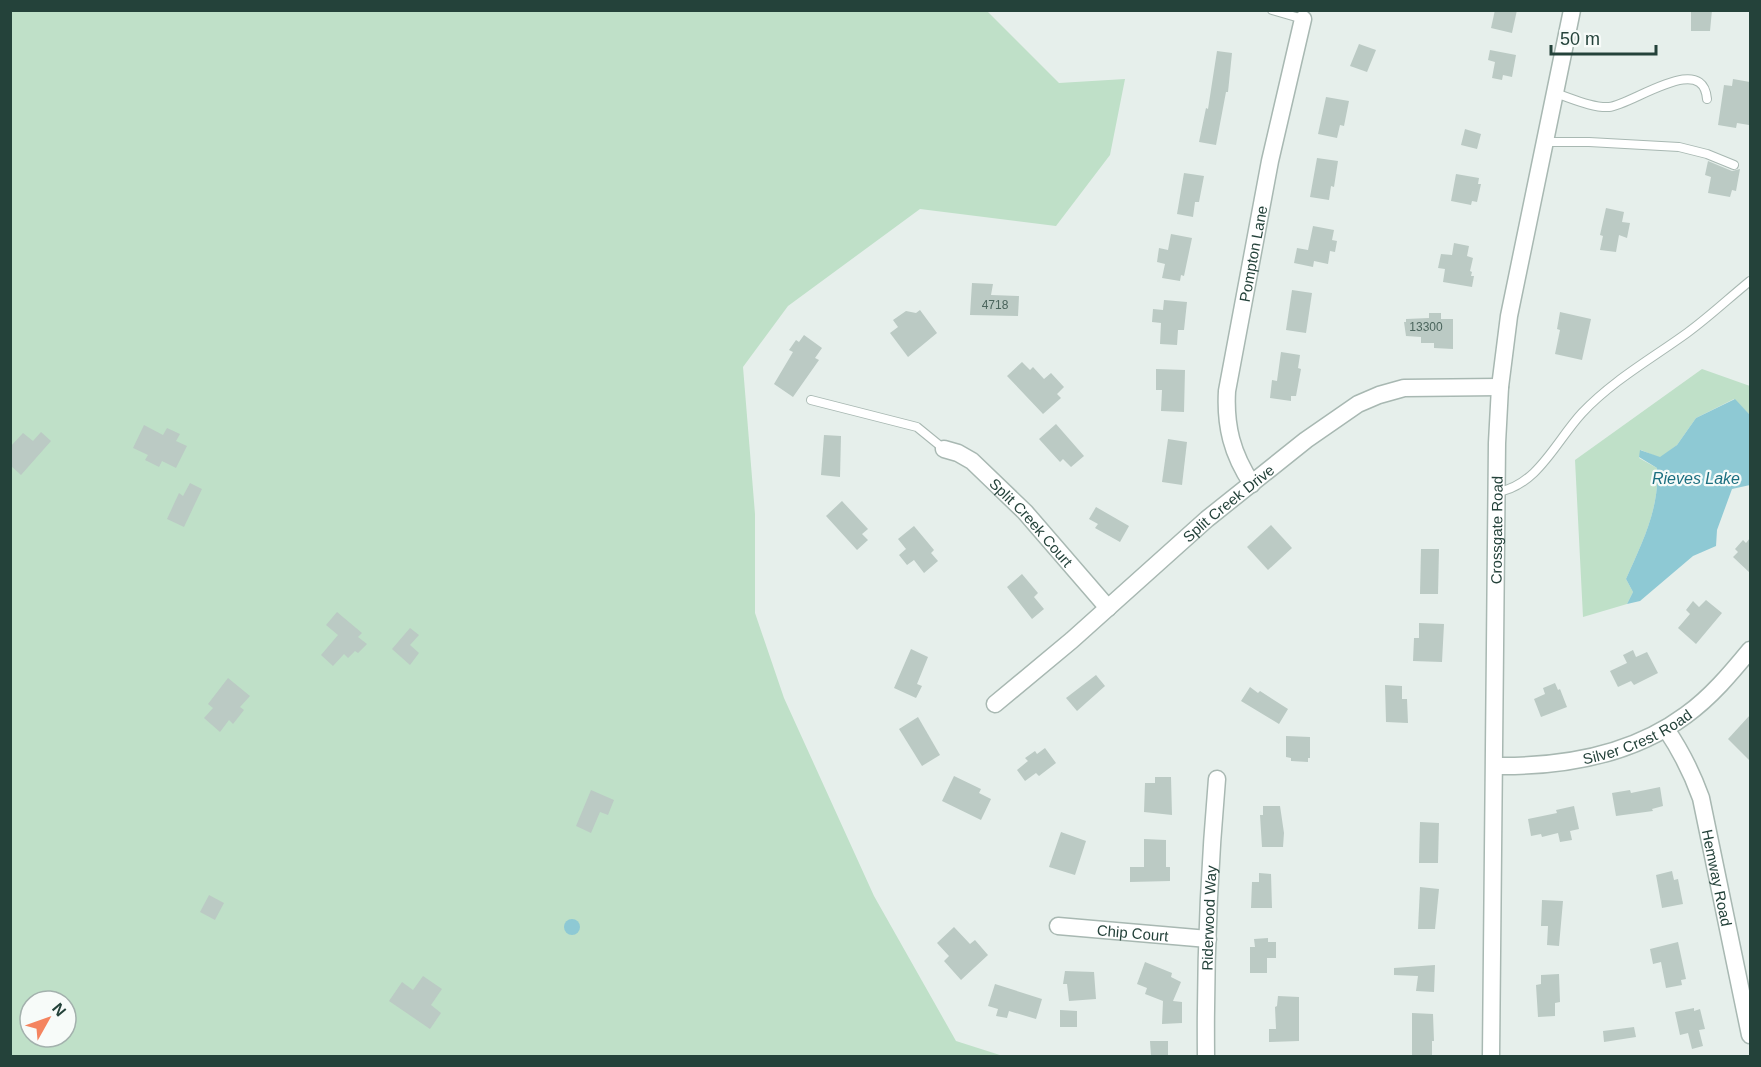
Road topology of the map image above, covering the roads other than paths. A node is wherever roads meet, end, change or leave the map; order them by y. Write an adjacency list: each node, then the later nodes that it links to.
1 (1272, 10): 3 (lane)
2 (1572, 10): 4 (street, Crossgate Road)
3 (1303, 19): 12 (street, Pompton Lane)
4 (1555, 93): 5 (lane); 6 (street, Crossgate Road)
5 (1707, 99)
6 (1544, 142): 7 (lane); 9 (street, Crossgate Road)
7 (1734, 165)
8 (1750, 281): 13 (lane)
9 (1500, 387): 12 (street, Split Creek Drive); 13 (street, Crossgate Road)
10 (811, 400): 11 (lane)
11 (944, 449): 14 (street, Split Creek Court)
12 (1252, 483): 14 (street, Split Creek Drive)
13 (1498, 492): 18 (street, Crossgate Road)
14 (1108, 608): 16 (street, Split Creek Drive)
15 (1750, 650): 17 (street, Silver Crest Road)
16 (995, 704)
17 (1666, 729): 18 (street, Silver Crest Road); 22 (street, Hemway Road)
18 (1495, 765): 24 (street, Crossgate Road)
19 (1217, 779): 21 (street, Riderwood Way)
20 (1058, 926): 21 (street, Chip Court)
21 (1208, 939): 23 (street, Riderwood Way)
22 (1750, 1035)
23 (1206, 1056)
24 (1491, 1056)

